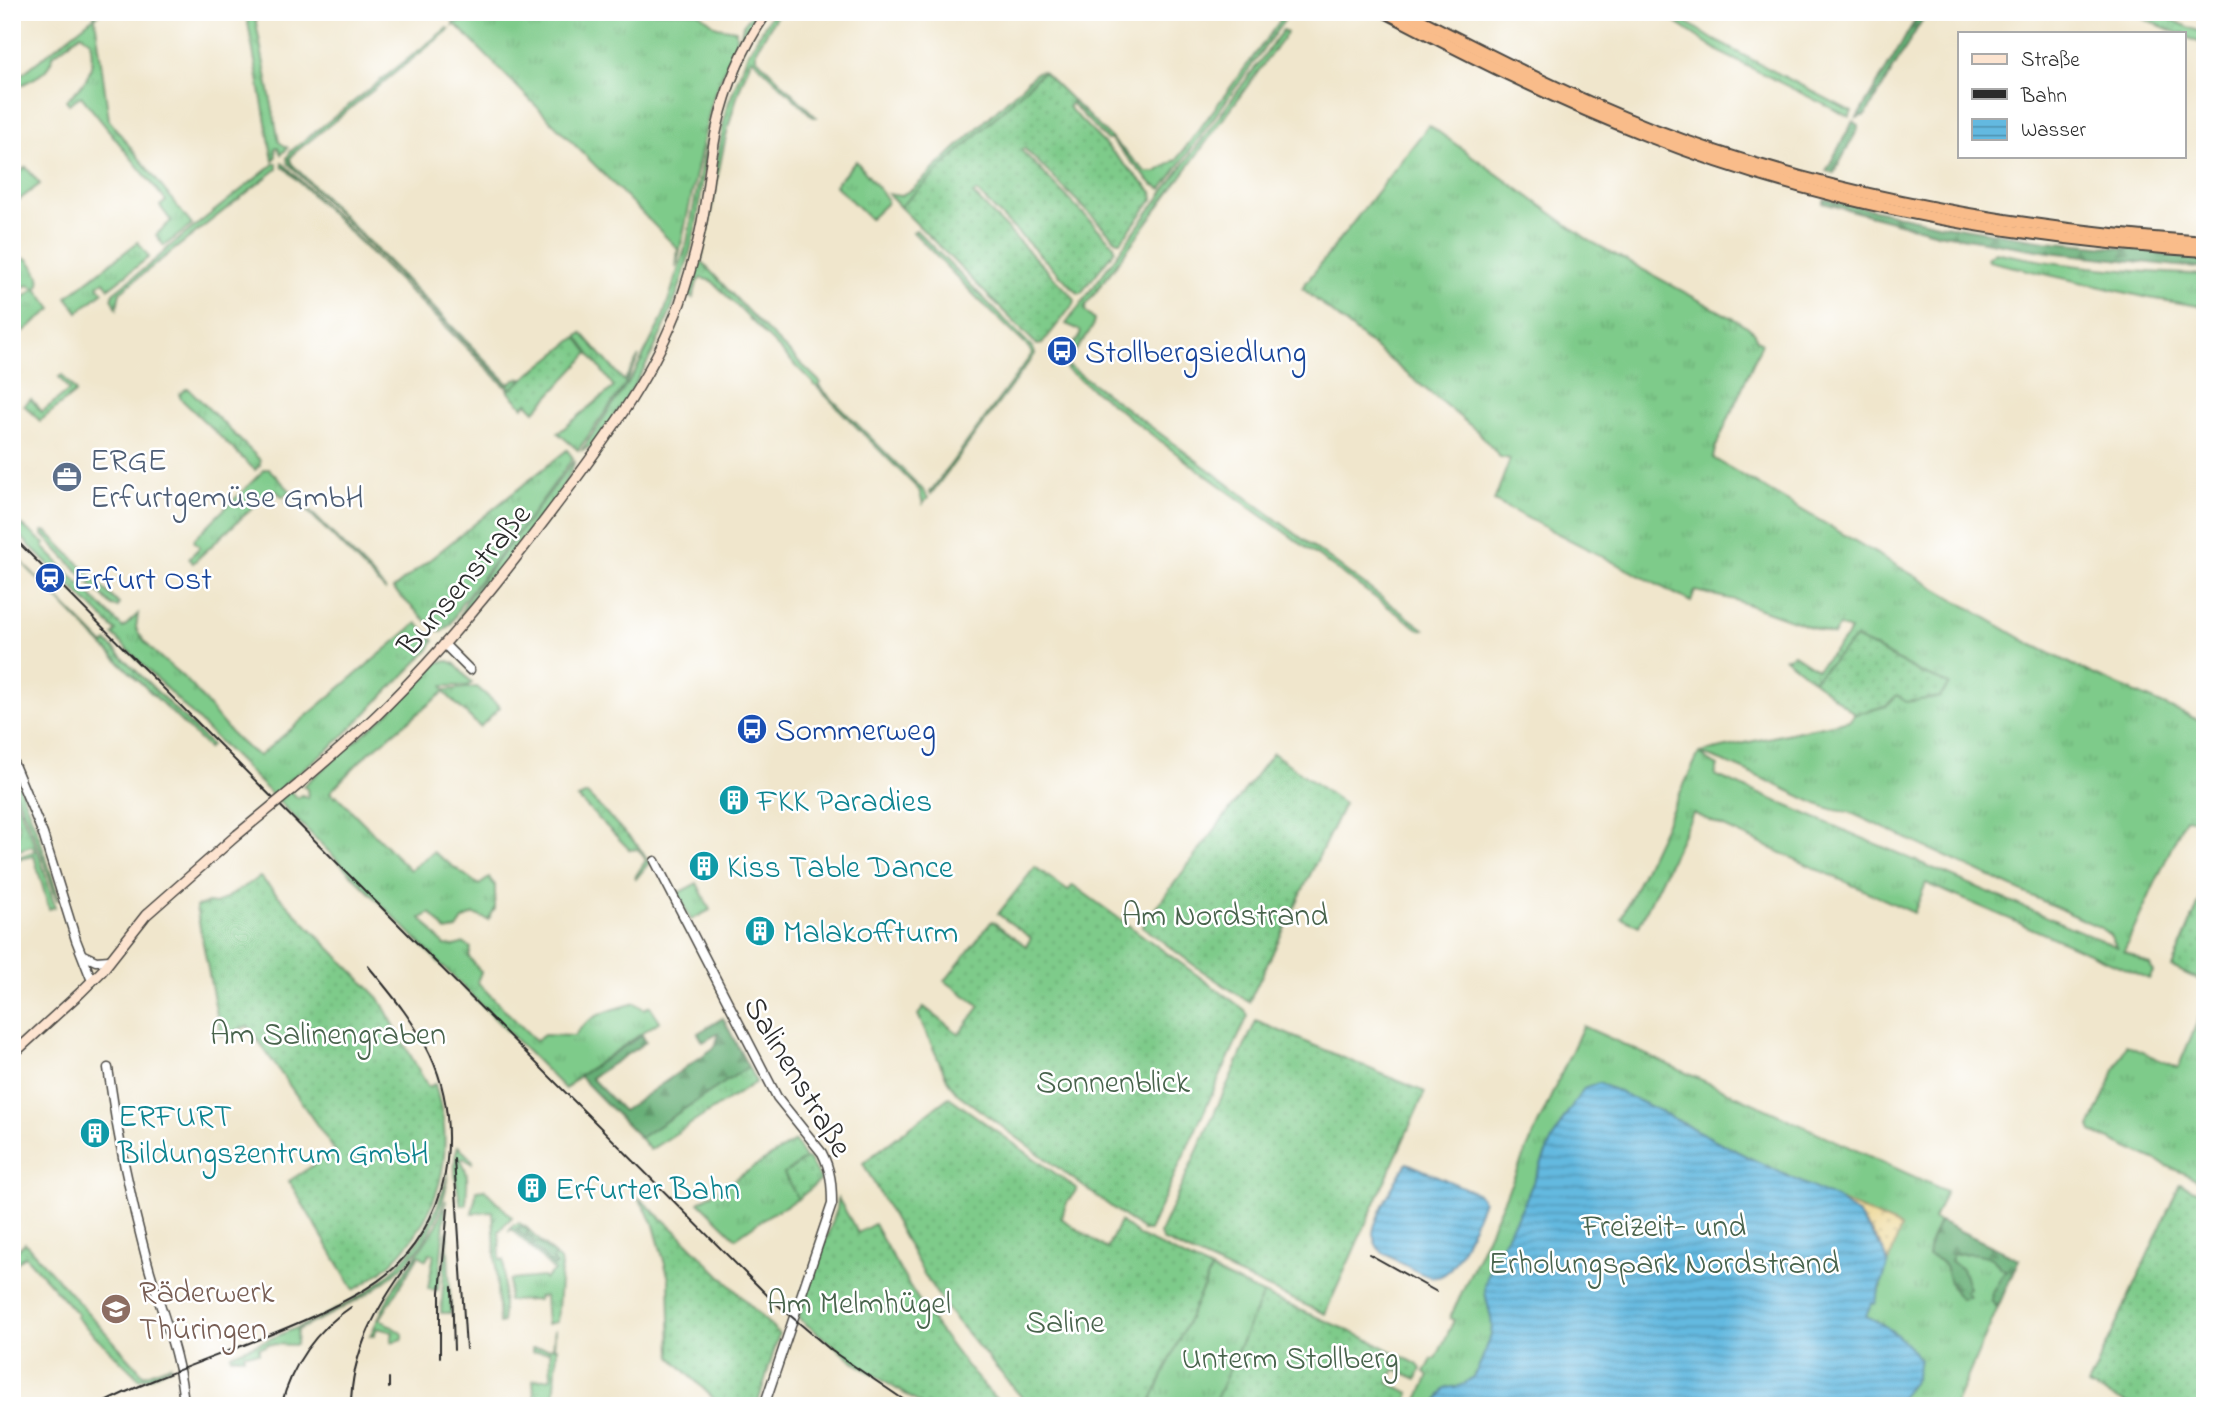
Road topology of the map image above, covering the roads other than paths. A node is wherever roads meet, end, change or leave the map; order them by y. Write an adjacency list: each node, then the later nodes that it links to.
1 (767, 12): 6 (main road, Bunsenstraße)
2 (1385, 12): 5 (highway)
3 (1405, 12): 4 (highway)
4 (2205, 242)
5 (2205, 251)
6 (444, 644): 7 (street); 11 (main road, Bunsenstraße, bridge)
7 (470, 670)
8 (12, 760): 10 (street)
9 (654, 861): 16 (street, Salinenstraße)
10 (81, 953): 11 (street); 12 (street)
11 (109, 960): 12 (main road, Bunsenstraße)
12 (92, 981): 13 (main road, Bunsenstraße)
13 (12, 1055)
14 (108, 1068): 15 (street)
15 (184, 1406)
16 (764, 1406)

